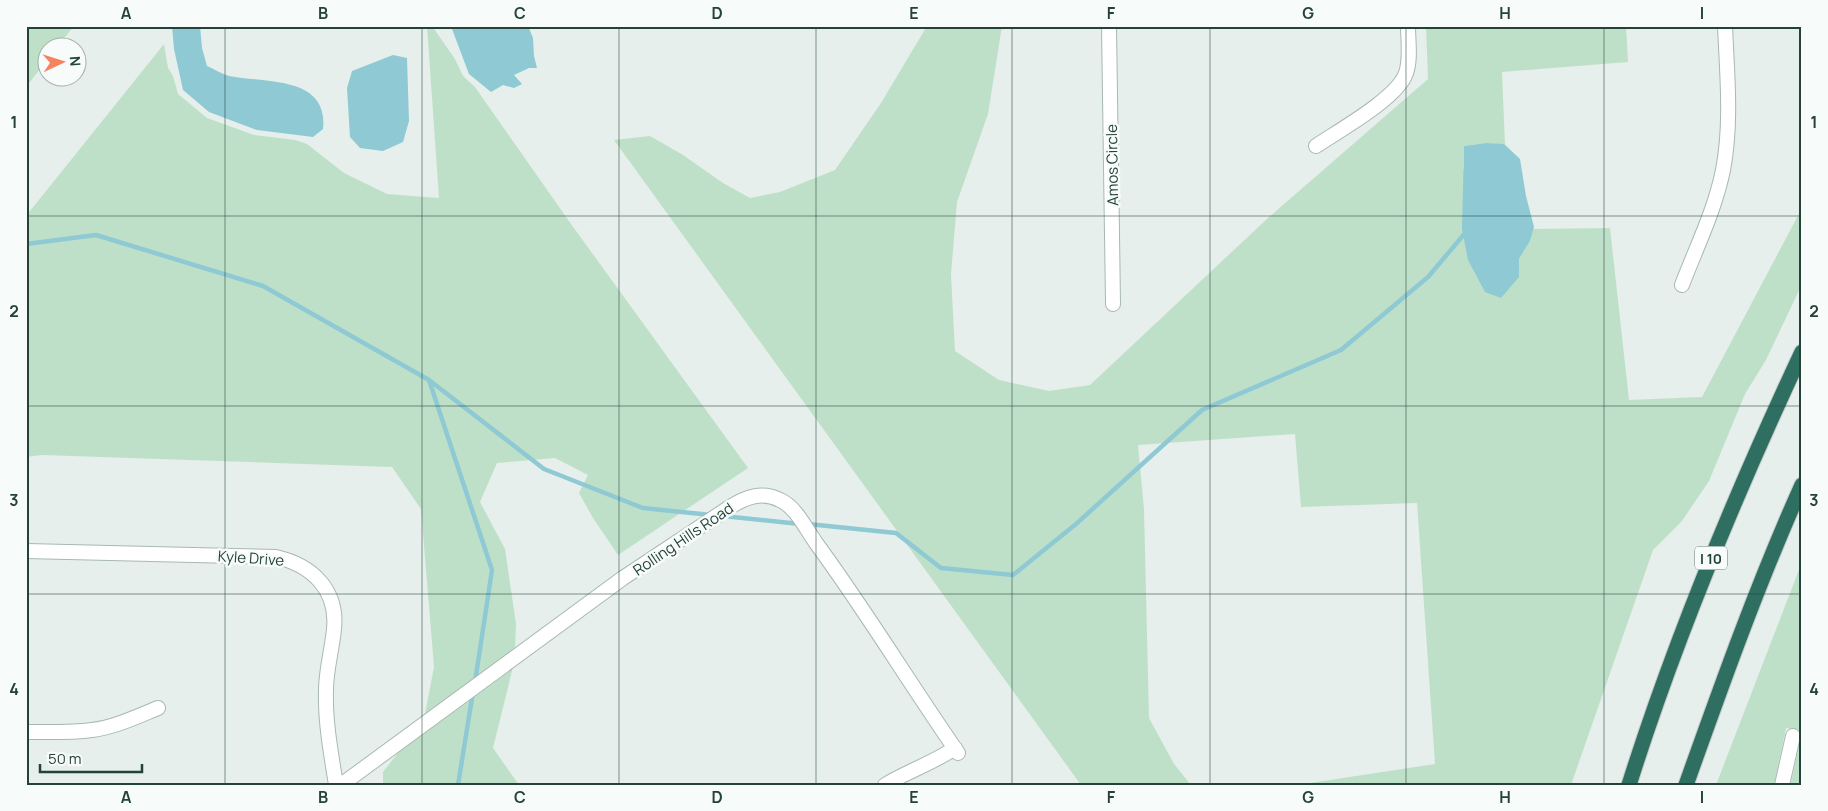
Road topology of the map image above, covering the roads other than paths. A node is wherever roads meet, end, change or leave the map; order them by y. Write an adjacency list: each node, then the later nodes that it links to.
1 (1109, 26): 6 (street, Amos Circle)
2 (1408, 26): 4 (street)
3 (1725, 26): 5 (street)
4 (1316, 146)
5 (1682, 285)
6 (1113, 304)
7 (1802, 352): 16 (highway, I 10)
8 (1802, 485): 17 (highway)
9 (26, 551): 13 (street, Kyle Drive)
10 (158, 708): 11 (street)
11 (26, 732)
12 (1793, 736): 18 (street)
13 (336, 785)
14 (341, 785): 15 (street, Rolling Hills Road)
15 (885, 785)
16 (1629, 785)
17 (1686, 785)
18 (1782, 785)

